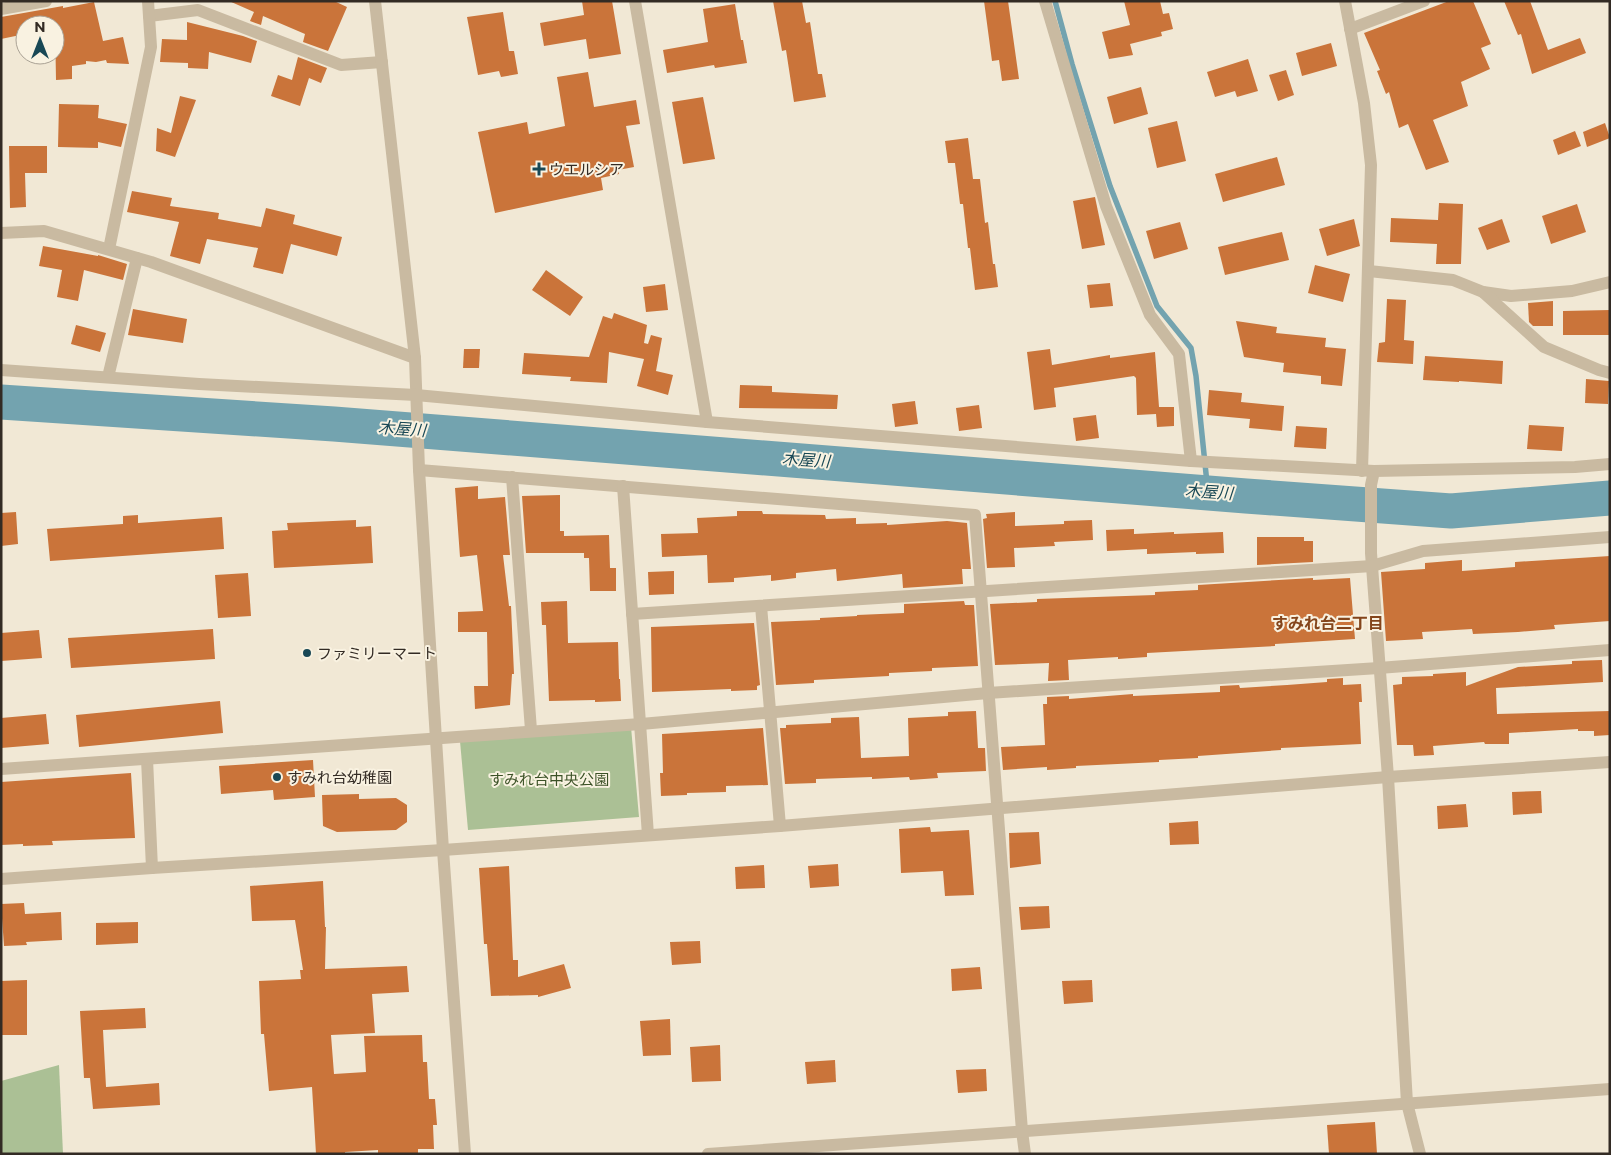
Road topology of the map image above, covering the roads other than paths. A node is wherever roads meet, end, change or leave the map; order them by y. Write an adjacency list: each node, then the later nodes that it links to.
1 (46, 1): 8 (street)
2 (148, 1): 9 (street)
3 (375, 1): 11 (street)
4 (635, 1): 23 (street)
5 (1045, 1): 24 (street)
6 (1345, 1): 10 (street)
7 (1424, 1): 10 (street)
8 (1, 9)
9 (149, 16): 11 (street); 13 (street)
10 (1350, 29): 15 (street)
11 (382, 62): 18 (street)
12 (1, 233): 13 (street)
13 (108, 249): 14 (street)
14 (138, 258): 18 (street); 21 (street)
15 (1369, 271): 17 (street); 27 (street)
16 (1610, 282): 17 (street)
17 (1483, 292): 20 (street)
18 (415, 358): 22 (street)
19 (1, 370): 21 (street)
20 (1610, 373)
21 (108, 377): 22 (street)
22 (416, 395): 23 (street); 26 (street)
23 (707, 422): 24 (street)
24 (1191, 461): 27 (street)
25 (1610, 464): 27 (street)
26 (419, 466): 28 (street); 41 (street)
27 (1368, 471): 31 (street)
28 (512, 477): 29 (street); 40 (street)
29 (623, 486): 32 (street); 34 (street)
30 (1610, 537): 31 (street)
31 (1372, 566): 32 (street); 36 (street)
32 (980, 592): 33 (street); 37 (street)
33 (761, 606): 34 (street); 38 (street)
34 (632, 614): 39 (street)
35 (1610, 650): 36 (street)
36 (1379, 668): 37 (street); 45 (street)
37 (988, 693): 38 (street); 46 (street)
38 (770, 712): 39 (street); 47 (street)
39 (641, 724): 40 (street); 48 (street)
40 (531, 730): 41 (street)
41 (436, 739): 42 (street); 49 (street)
42 (147, 759): 44 (street); 50 (street)
43 (1610, 762): 45 (street)
44 (1, 769)
45 (1388, 777): 46 (street); 53 (street)
46 (996, 808): 47 (street); 54 (street)
47 (780, 826): 48 (street)
48 (648, 835): 49 (street)
49 (443, 850): 50 (street); 55 (street)
50 (152, 868): 51 (street)
51 (1, 879)
52 (1610, 1089): 53 (street)
53 (1407, 1104): 54 (street); 58 (street)
54 (1022, 1131): 56 (street); 57 (street)
55 (465, 1154)
56 (708, 1154)
57 (1025, 1154)
58 (1420, 1154)

